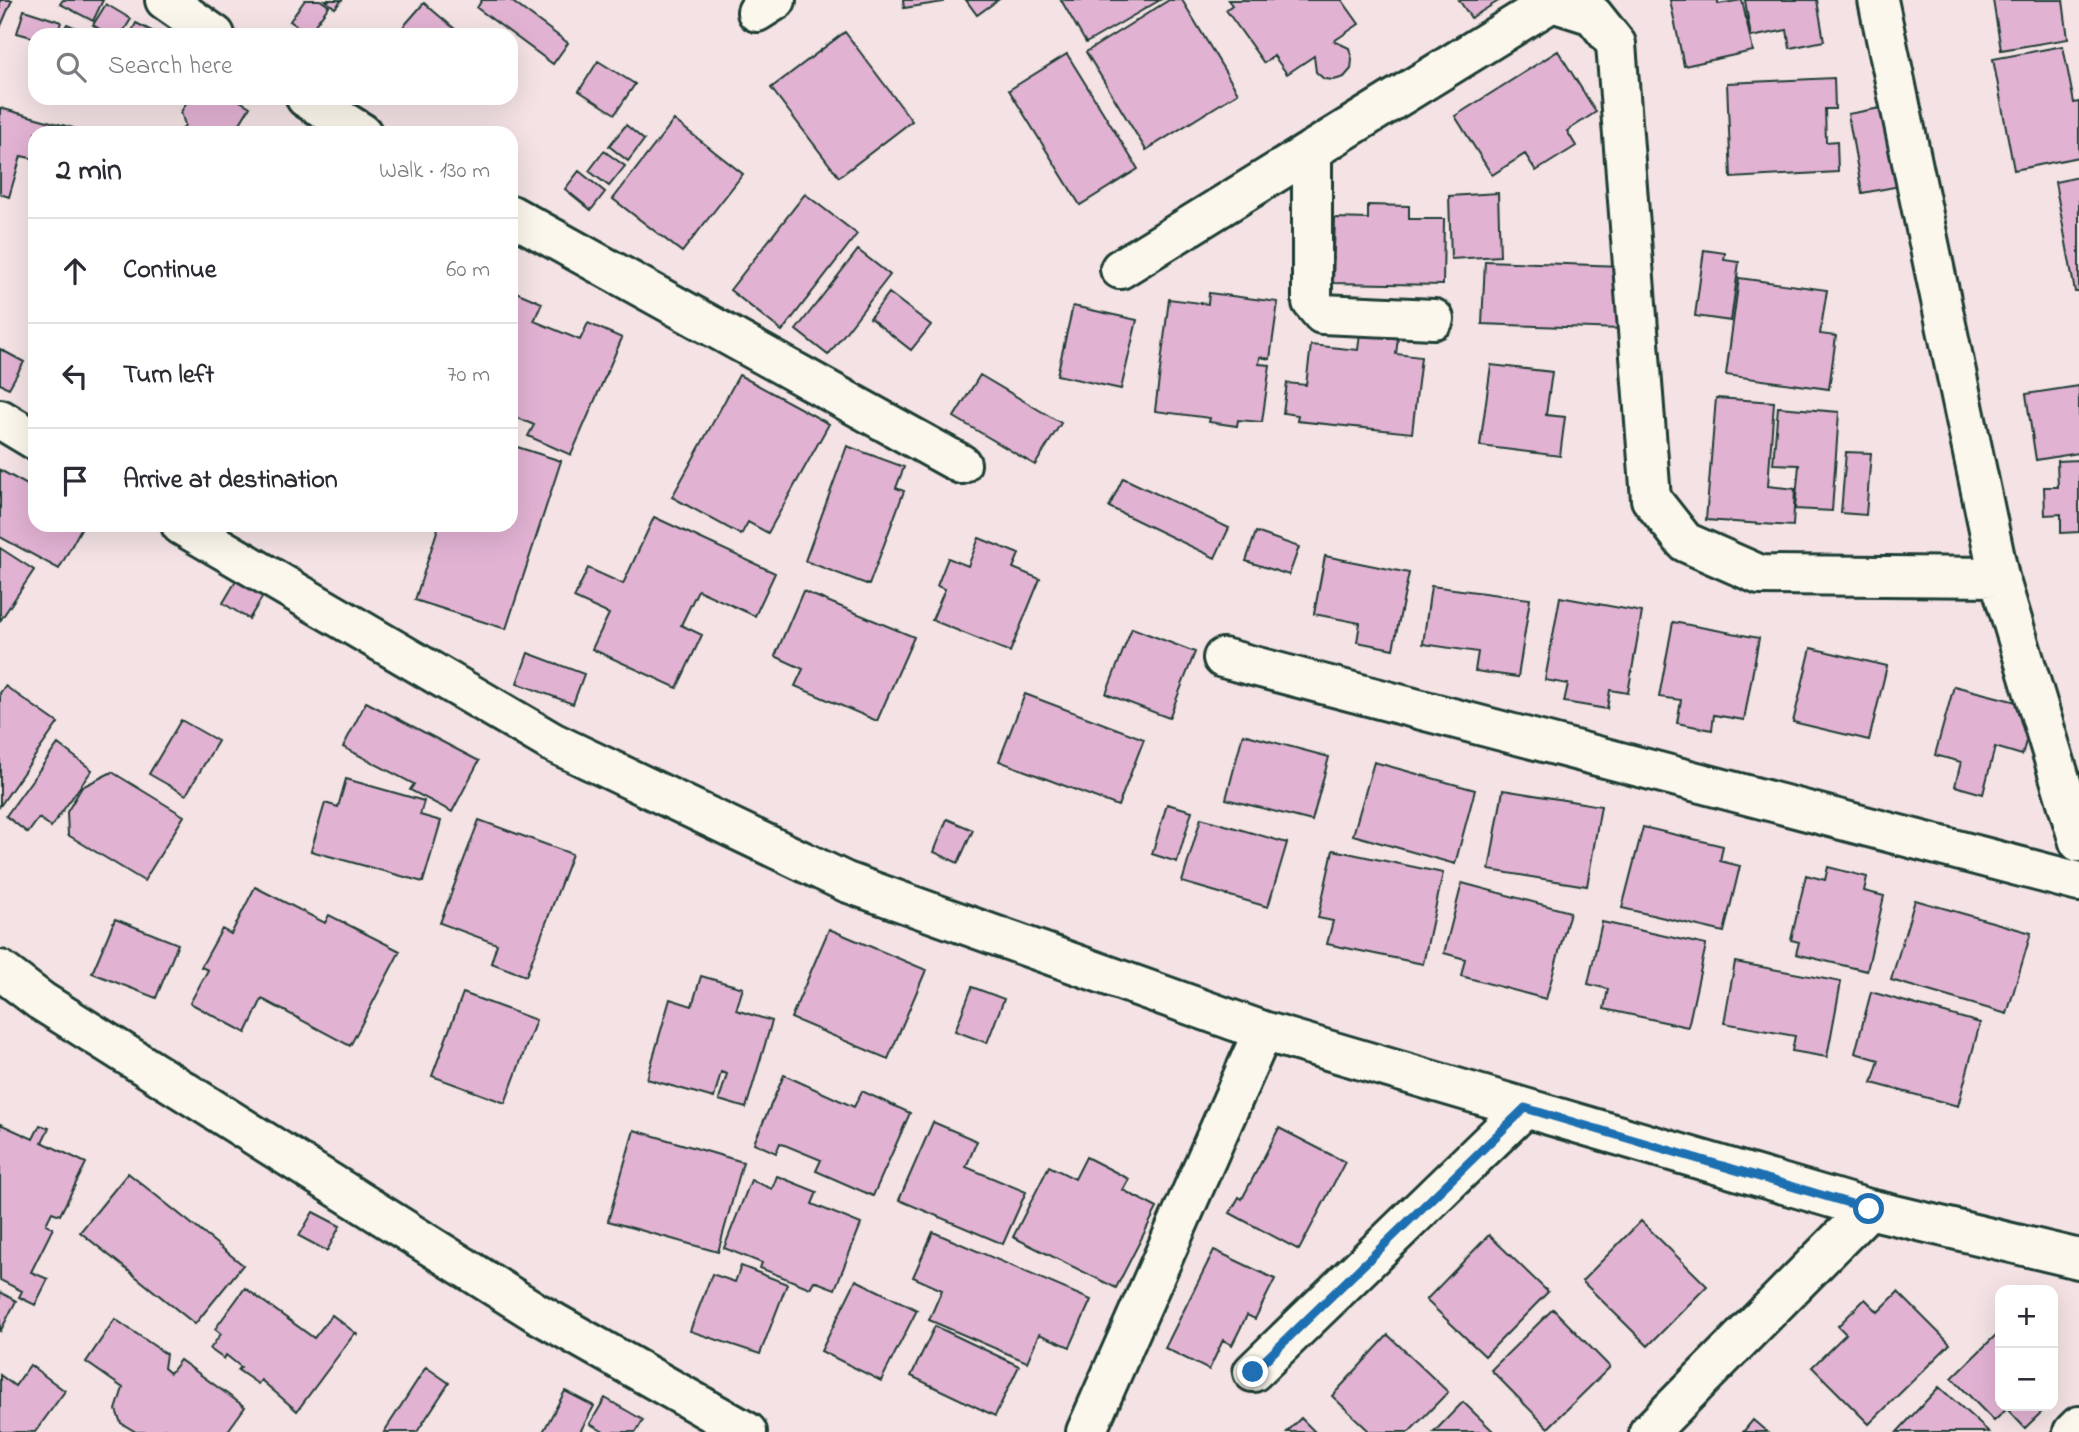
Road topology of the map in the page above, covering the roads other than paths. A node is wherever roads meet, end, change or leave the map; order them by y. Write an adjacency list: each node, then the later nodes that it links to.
1 (164, 0): 3 (street)
2 (1878, 0): 14 (street)
3 (205, 28)
4 (317, 105): 5 (street)
5 (351, 126)
6 (1312, 150): 8 (street); 9 (street); 14 (street)
7 (518, 219): 12 (street)
8 (1120, 269)
9 (1434, 319)
10 (0, 419): 11 (street)
11 (28, 436)
12 (961, 464)
13 (193, 532): 19 (street)
14 (1999, 577): 16 (street)
15 (1223, 657): 17 (street)
16 (2079, 842)
17 (2079, 882)
18 (0, 970): 25 (street)
19 (1263, 1031): 20 (street); 26 (street)
20 (1525, 1108): 21 (street); 23 (street)
21 (1869, 1209): 22 (street); 27 (street)
22 (2079, 1259)
23 (1253, 1372)
24 (2079, 1426): 28 (street)
25 (747, 1432)
26 (1086, 1432)
27 (1649, 1432)
28 (2073, 1432)

